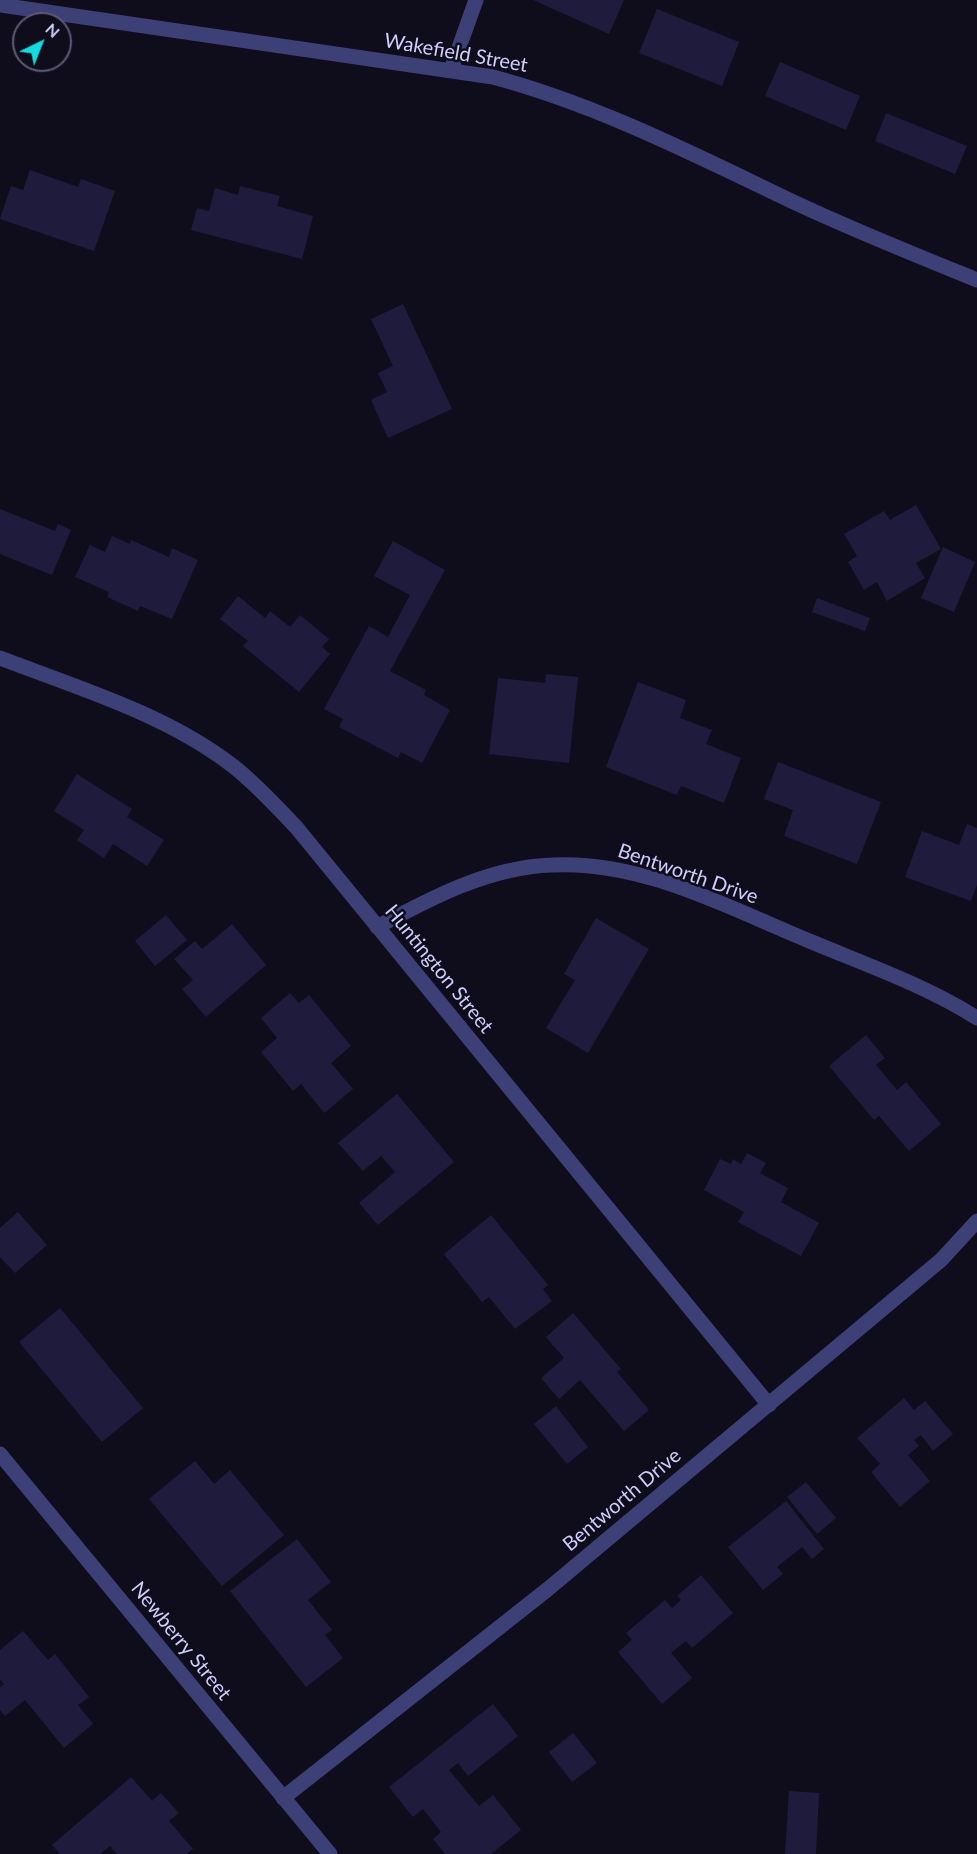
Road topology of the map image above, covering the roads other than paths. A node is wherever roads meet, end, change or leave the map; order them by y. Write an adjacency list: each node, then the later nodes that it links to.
1 (476, 0): 3 (street)
2 (0, 4): 3 (street, Wakefield Street)
3 (451, 70): 4 (street, Wakefield Street)
4 (977, 280)
5 (0, 658): 6 (street, Huntington Street)
6 (377, 927): 7 (street, Bentworth Drive); 9 (street, Huntington Street)
7 (977, 1018)
8 (977, 1221): 9 (street, Bentworth Drive)
9 (769, 1405): 11 (street, Bentworth Drive)
10 (0, 1454): 11 (street, Newberry Street)
11 (283, 1798): 12 (street, Newberry Street)
12 (330, 1854)

